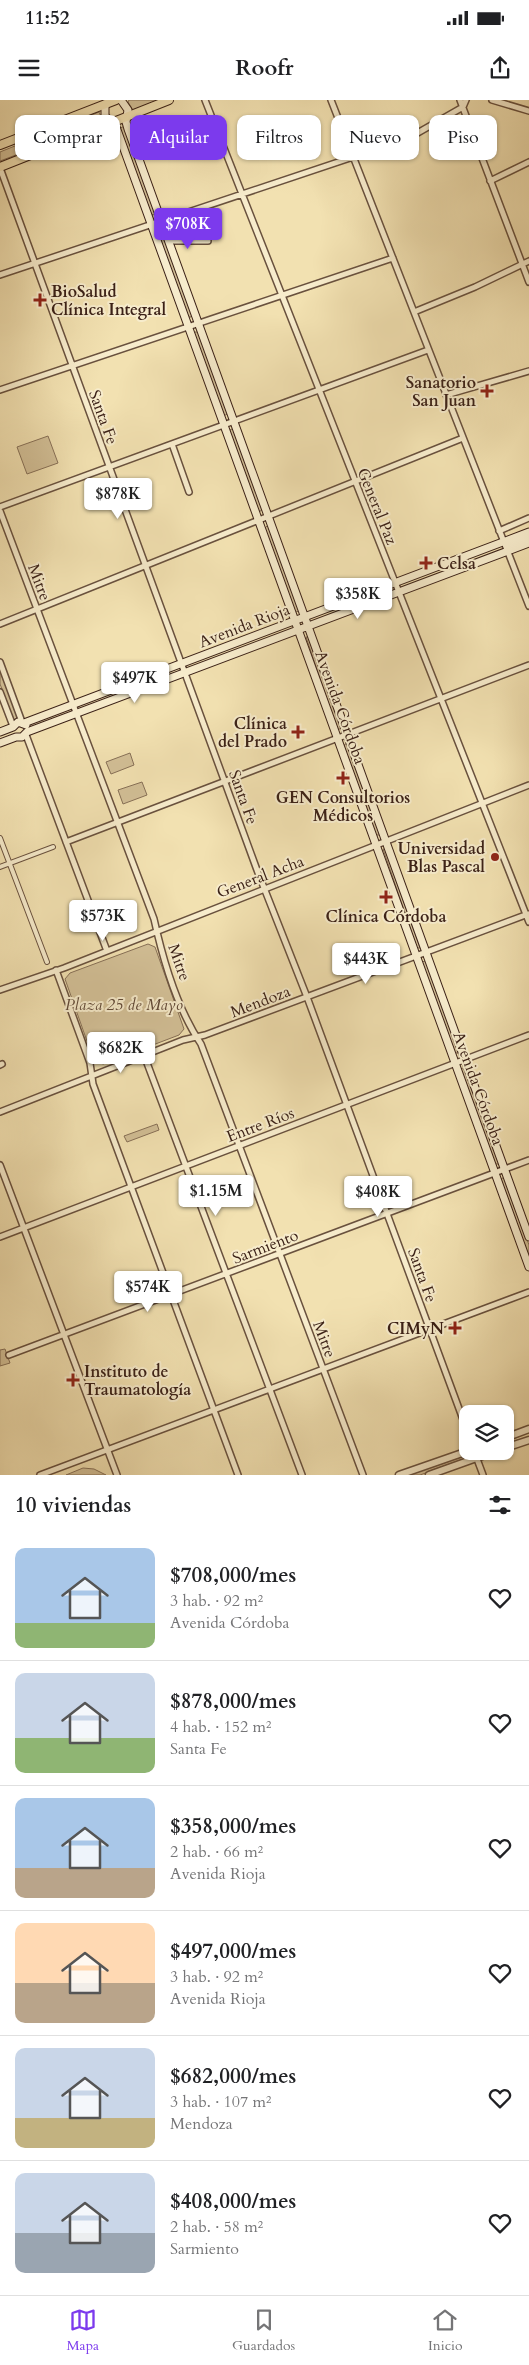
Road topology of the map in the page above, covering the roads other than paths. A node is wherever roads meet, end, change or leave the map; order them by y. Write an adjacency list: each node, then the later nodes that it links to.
1 (116, 100): 9 (main road)
2 (121, 100): 14 (main road, Avenida Córdoba)
3 (170, 100): 14 (main road)
4 (205, 100): 25 (street, General Paz)
5 (332, 100): 13 (street)
6 (460, 100): 10 (street)
7 (466, 100): 10 (street)
8 (492, 100): 11 (street)
9 (105, 104): 12 (main road, Avenida Córdoba); 18 (main road)
10 (463, 107): 16 (street); 24 (street)
11 (529, 112)
12 (105, 115)
13 (338, 115)
14 (128, 116): 15 (main road); 26 (main road, Avenida Córdoba)
15 (120, 119)
16 (419, 132)
17 (120, 138): 27 (main road, Avenida Córdoba)
18 (0, 145)
19 (18, 160): 23 (main road)
20 (341, 160): 25 (street)
21 (355, 160): 30 (street)
22 (529, 162): 24 (street)
23 (0, 167): 32 (street, Santa Fe)
24 (490, 180): 33 (street)
25 (242, 194): 26 (street); 36 (street, General Paz)
26 (162, 221): 27 (street); 28 (main road, Avenida Córdoba)
27 (151, 224): 32 (street); 39 (main road, Avenida Córdoba)
28 (169, 241): 29 (street); 38 (main road, Avenida Córdoba)
29 (208, 241)
30 (393, 258): 36 (street); 37 (street)
31 (529, 261): 33 (street)
32 (35, 263): 34 (street); 41 (street, Santa Fe)
33 (522, 265): 35 (street); 37 (street)
34 (0, 275)
35 (529, 282)
36 (282, 295): 38 (street); 44 (street, General Paz)
37 (414, 312): 40 (street)
38 (198, 323): 39 (street); 46 (main road, Avenida Córdoba)
39 (188, 326): 41 (street); 47 (main road, Avenida Córdoba)
40 (428, 350): 44 (street); 45 (street)
41 (72, 365): 43 (street); 50 (street, Santa Fe)
42 (529, 372): 45 (street)
43 (0, 390)
44 (319, 390): 46 (street); 51 (street, General Paz)
45 (446, 395): 48 (street)
46 (234, 421): 47 (street); 55 (main road, Avenida Córdoba)
47 (224, 425): 49 (street); 57 (main road, Avenida Córdoba)
48 (463, 438): 51 (street); 58 (street)
49 (172, 444): 50 (street); 52 (street)
50 (109, 467): 53 (street); 64 (street, Santa Fe)
51 (356, 482): 55 (street); 65 (street, General Paz)
52 (189, 492)
53 (0, 507)
54 (0, 511): 68 (street, Mitre)
55 (269, 517): 57 (street); 69 (main road, Avenida Córdoba)
56 (529, 518): 58 (street)
57 (259, 521): 64 (street); 70 (main road, Avenida Córdoba)
58 (500, 531): 61 (street)
59 (529, 532): 61 (main road, Avenida Rioja)
60 (529, 537): 63 (main road)
61 (504, 542): 63 (street); 65 (main road, Avenida Rioja)
62 (529, 543): 63 (main road, Avenida Rioja)
63 (507, 551): 66 (main road, Avenida Rioja); 67 (street)
64 (146, 567): 68 (street); 75 (street, Santa Fe)
65 (395, 583): 66 (street, General Paz); 69 (main road, Avenida Rioja)
66 (399, 593): 72 (main road, Avenida Rioja); 79 (street, General Paz)
67 (529, 606)
68 (37, 609): 71 (street); 80 (street, Mitre)
69 (304, 617): 70 (main road, Avenida Rioja); 72 (main road, Avenida Córdoba)
70 (295, 620): 73 (main road, Avenida Córdoba); 75 (main road, Avenida Rioja)
71 (0, 624)
72 (308, 627): 73 (main road, Avenida Rioja); 86 (main road, Avenida Córdoba)
73 (298, 631): 77 (main road, Avenida Rioja); 88 (main road, Avenida Córdoba)
74 (0, 662): 82 (street)
75 (181, 664): 77 (street, Santa Fe); 80 (main road, Avenida Rioja)
76 (529, 665): 79 (street)
77 (185, 674): 81 (main road, Avenida Rioja); 90 (street, Santa Fe)
78 (0, 692): 83 (street)
79 (441, 699): 86 (street); 92 (street, General Paz)
80 (73, 704): 81 (street, Mitre); 82 (main road, Avenida Rioja)
81 (77, 714): 85 (main road, Avenida Rioja); 93 (street, Mitre)
82 (23, 722): 83 (main road); 85 (main road)
83 (13, 727): 84 (main road); 87 (main road)
84 (0, 732)
85 (27, 734): 87 (main road); 96 (street)
86 (347, 735): 88 (street); 95 (main road, Avenida Córdoba)
87 (16, 737): 89 (main road)
88 (338, 738): 90 (street); 97 (main road, Avenida Córdoba)
89 (0, 743)
90 (225, 782): 93 (street); 101 (street, Santa Fe)
91 (529, 785): 92 (street, General Acha)
92 (482, 803): 95 (street, General Acha); 102 (street, General Paz)
93 (118, 822): 96 (street); 104 (street, Mitre)
94 (0, 838): 99 (street)
95 (386, 841): 97 (street, General Acha); 106 (main road, Avenida Córdoba)
96 (66, 842): 105 (street)
97 (376, 845): 101 (street, General Acha); 107 (main road, Avenida Córdoba)
98 (53, 847): 99 (street)
99 (10, 864): 100 (street); 108 (street)
100 (0, 868)
101 (264, 888): 104 (street, General Acha); 111 (street, Santa Fe)
102 (528, 914): 103 (street, General Paz); 106 (street, Mendoza)
103 (529, 922)
104 (157, 931): 105 (street, General Acha); 113 (street, Mitre)
105 (107, 951): 109 (street, General Acha)
106 (426, 952): 107 (street, Mendoza); 115 (main road, Avenida Córdoba)
107 (417, 955): 111 (street, Mendoza); 116 (main road, Avenida Córdoba)
108 (47, 962)
109 (56, 970): 110 (street, General Acha); 117 (street)
110 (0, 990)
111 (307, 997): 113 (street, Mendoza); 118 (street, Santa Fe)
112 (529, 1035): 115 (street, Entre Ríos)
113 (196, 1037): 114 (street, Mendoza); 120 (street, Mitre)
114 (144, 1055): 117 (street, Mendoza); 123 (street)
115 (465, 1059): 116 (street, Entre Ríos); 124 (main road, Avenida Córdoba)
116 (455, 1063): 118 (street, Entre Ríos); 125 (main road, Avenida Córdoba)
117 (92, 1075): 119 (street, Mendoza); 126 (street)
118 (347, 1104): 120 (street, Entre Ríos); 127 (street, Santa Fe)
119 (0, 1112)
120 (239, 1146): 123 (street, Entre Ríos); 131 (street, Mitre)
121 (529, 1160): 124 (street, Sarmiento)
122 (0, 1165): 128 (street)
123 (186, 1166): 126 (street, Entre Ríos); 133 (street)
124 (505, 1170): 125 (street, Sarmiento); 130 (main road, Avenida Córdoba)
125 (495, 1173): 127 (street, Sarmiento); 132 (main road, Avenida Córdoba)
126 (132, 1187): 128 (street, Entre Ríos); 135 (street)
127 (387, 1214): 131 (street, Sarmiento); 136 (street, Santa Fe)
128 (24, 1228): 129 (street, Entre Ríos); 137 (street)
129 (0, 1237)
130 (529, 1237)
131 (280, 1254): 133 (street, Sarmiento); 139 (street, Mitre)
132 (529, 1266)
133 (226, 1274): 135 (street, Sarmiento); 140 (street)
134 (529, 1292): 136 (street)
135 (171, 1294): 137 (street, Sarmiento); 142 (street)
136 (430, 1329): 139 (street); 141 (street, Santa Fe)
137 (64, 1334): 138 (street, Sarmiento); 147 (street)
138 (9, 1355)
139 (323, 1369): 140 (street); 155 (street, Mitre)
140 (270, 1389): 142 (street); 154 (street)
141 (459, 1408)
142 (214, 1410): 147 (street); 153 (street)
143 (529, 1429): 144 (street)
144 (514, 1435)
145 (529, 1440): 146 (street)
146 (514, 1445)
147 (107, 1450): 151 (street); 152 (street)
148 (459, 1454): 156 (street)
149 (464, 1460): 157 (street)
150 (478, 1460): 158 (street)
151 (40, 1475)
152 (117, 1475)
153 (238, 1475)
154 (302, 1475)
155 (363, 1475)
156 (399, 1475)
157 (429, 1475)
158 (483, 1475)

